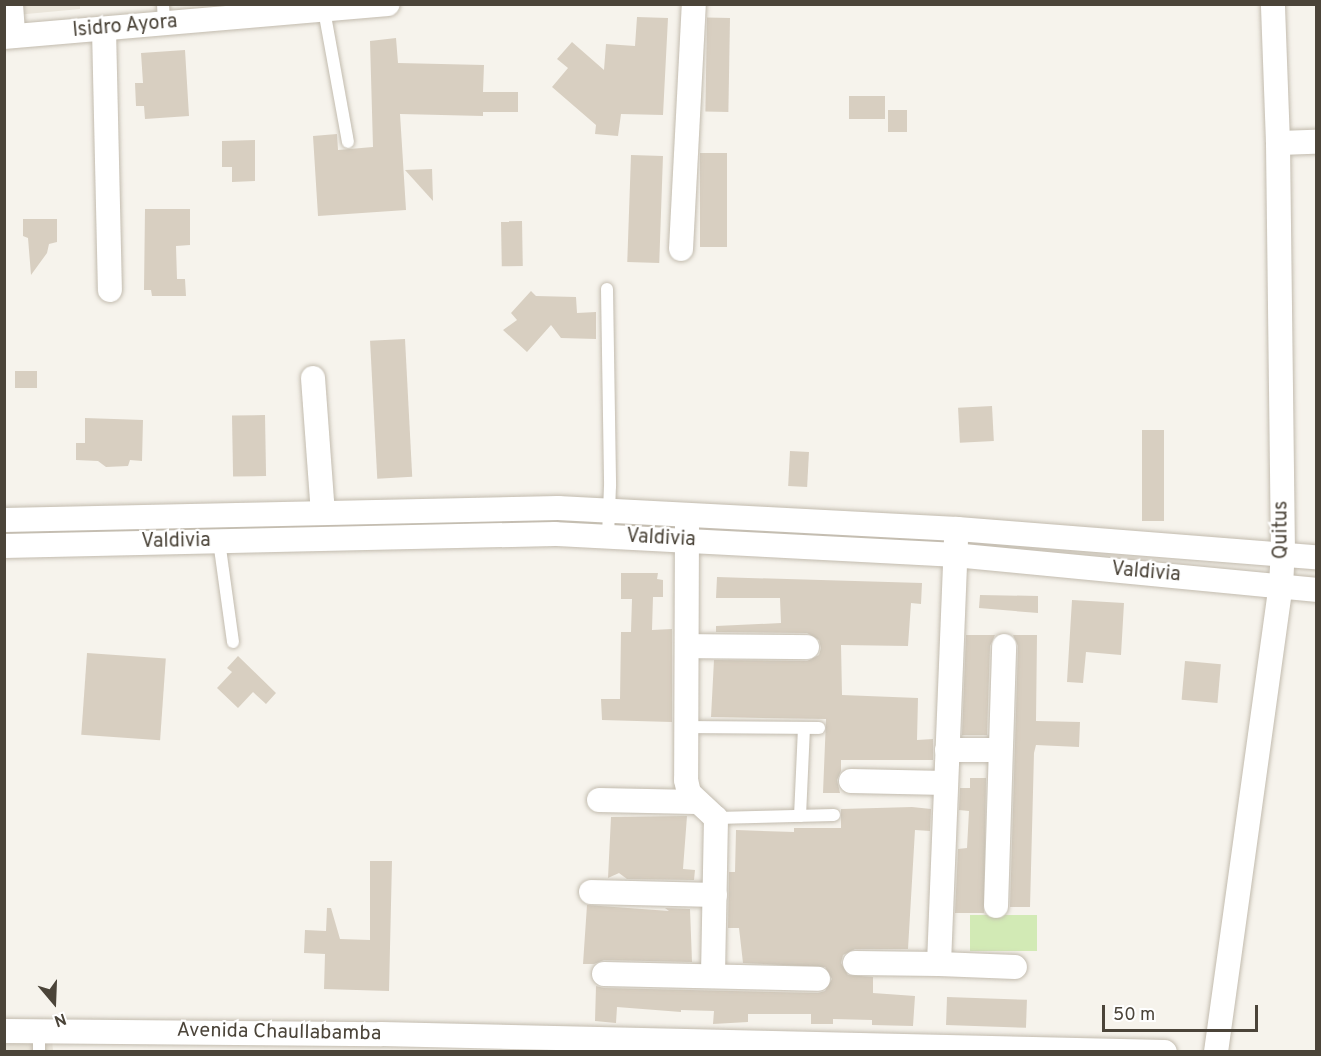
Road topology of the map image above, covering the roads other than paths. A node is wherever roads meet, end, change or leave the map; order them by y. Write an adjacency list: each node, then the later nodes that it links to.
1 (10, 4): 8 (street)
2 (694, 4): 12 (street)
3 (1273, 4): 11 (street, Quitus)
4 (386, 5): 5 (street, Isidro Ayora)
5 (324, 10): 6 (street, Isidro Ayora); 9 (lane)
6 (164, 14): 7 (street, Isidro Ayora)
7 (104, 29): 8 (street, Isidro Ayora); 14 (street)
8 (8, 37)
9 (348, 142)
10 (1317, 142): 11 (street)
11 (1278, 143): 27 (street, Quitus)
12 (681, 249)
13 (607, 289): 16 (lane)
14 (110, 290)
15 (313, 378): 17 (street)
16 (609, 510): 17 (street, Valdivia); 18 (street, Valdivia); 22 (lane)
17 (323, 513): 19 (street, Valdivia)
18 (687, 513): 21 (street, Valdivia); 23 (street)
19 (199, 516): 20 (street, Valdivia); 24 (street)
20 (4, 520)
21 (957, 529): 25 (street, Valdivia); 28 (street)
22 (608, 537): 23 (street, Valdivia); 24 (street, Valdivia)
23 (687, 540): 28 (street, Valdivia); 34 (street)
24 (210, 541): 26 (street, Valdivia); 33 (lane)
25 (1158, 545): 27 (street, Valdivia); 30 (street)
26 (4, 546)
27 (1283, 553): 29 (street, Valdivia); 31 (street, Quitus)
28 (954, 555): 30 (street, Valdivia); 40 (street)
29 (1317, 556)
30 (1155, 573): 31 (street, Valdivia)
31 (1281, 586): 32 (street, Valdivia); 63 (street, Quitus)
32 (1317, 590)
33 (232, 642)
34 (688, 646): 36 (street); 37 (street)
35 (1004, 646): 41 (street)
36 (807, 647)
37 (688, 727): 38 (lane); 45 (street)
38 (804, 728): 39 (lane); 47 (lane)
39 (819, 728)
40 (947, 750): 41 (street); 43 (street)
41 (1000, 750): 51 (street)
42 (851, 781): 43 (street)
43 (946, 783): 53 (street)
44 (598, 800): 45 (street)
45 (696, 802): 48 (street)
46 (834, 815): 47 (lane)
47 (800, 816): 48 (lane)
48 (716, 818): 50 (street)
49 (591, 891): 50 (street)
50 (715, 895): 56 (street)
51 (996, 906)
52 (855, 963): 53 (street)
53 (939, 964): 54 (street)
54 (1015, 967)
55 (604, 974): 56 (street)
56 (713, 975): 57 (street)
57 (818, 979)
58 (4, 1031): 59 (street, Avenida Chaullabamba)
59 (39, 1041): 60 (street, Avenida Chaullabamba)
60 (381, 1043): 61 (street, Avenida Chaullabamba)
61 (631, 1046): 62 (street, Avenida Chaullabamba)
62 (1165, 1052)
63 (1216, 1052)

